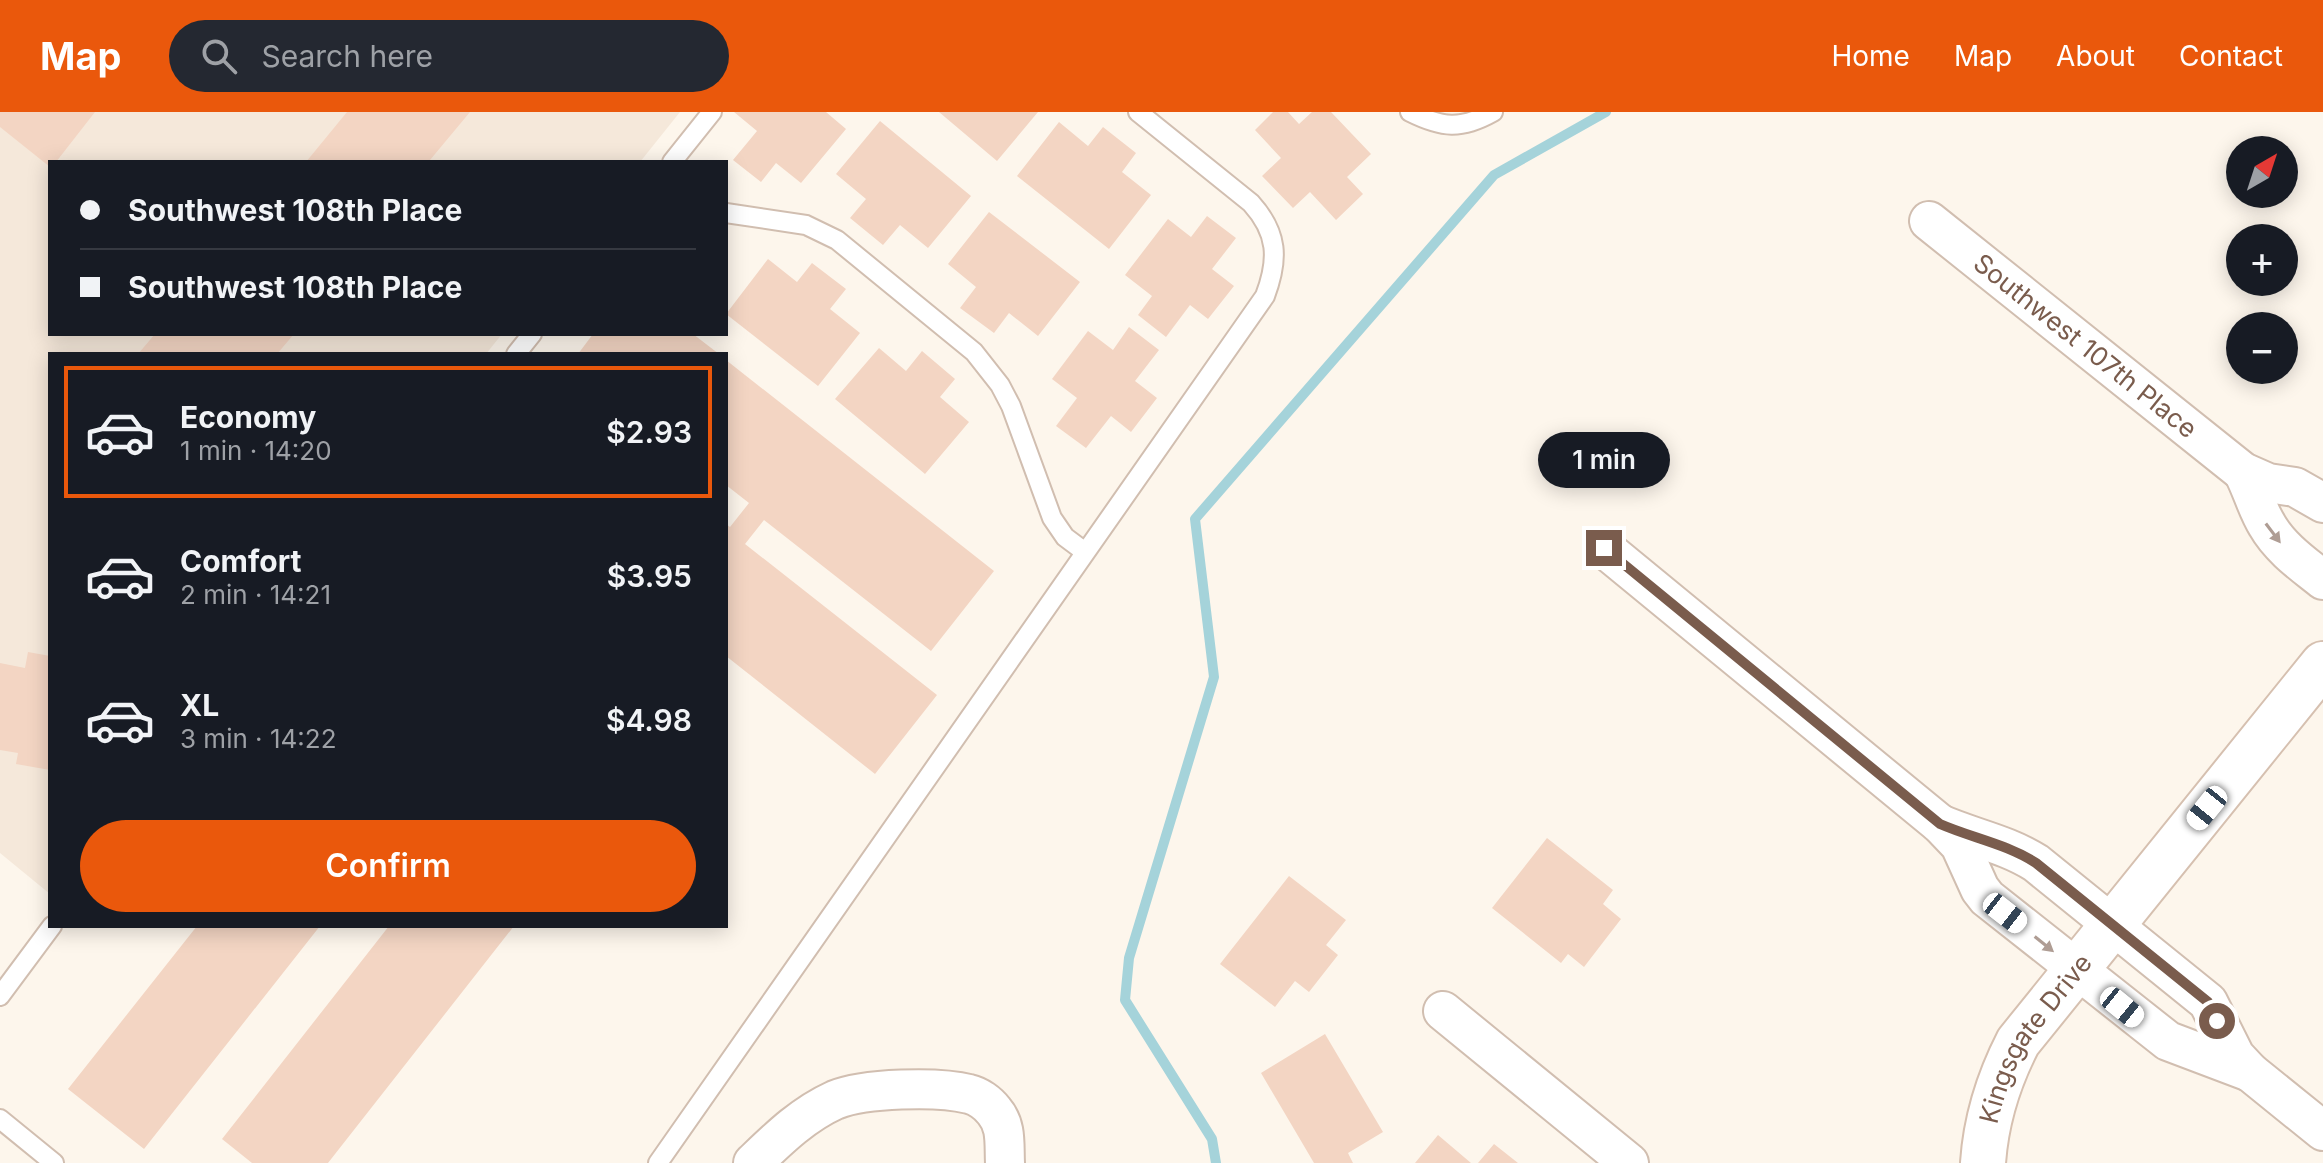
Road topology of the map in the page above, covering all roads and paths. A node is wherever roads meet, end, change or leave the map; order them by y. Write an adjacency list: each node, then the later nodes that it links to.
1 (712, 112): 5 (lane)
2 (1138, 112): 13 (lane)
3 (1410, 112): 4 (lane)
4 (1493, 112)
5 (674, 160)
6 (728, 213): 13 (lane)
7 (1929, 221): 10 (street, Southwest 107th Place)
8 (530, 336): 9 (lane)
9 (518, 352)
10 (2243, 472): 11 (street, Southwest 107th Place); 14 (street, Southwest 107th Place, one-way to 14)
11 (2323, 503)
12 (1604, 548): 16 (street)
13 (1085, 552): 26 (lane)
14 (2323, 580)
15 (2323, 664): 17 (street, Kingsgate Drive)
16 (1940, 824): 17 (street); 19 (street, one-way to 19)
17 (2111, 925): 19 (street, Kingsgate Drive); 22 (street)
18 (51, 928): 20 (lane)
19 (2075, 969): 22 (street); 30 (street, Kingsgate Drive)
20 (0, 996)
21 (1443, 1011): 29 (street)
22 (2250, 1072): 24 (street)
23 (0, 1119): 25 (lane)
24 (2323, 1131)
25 (54, 1163)
26 (658, 1163)
27 (753, 1163): 28 (street)
28 (1005, 1163)
29 (1629, 1163)
30 (1983, 1163)

